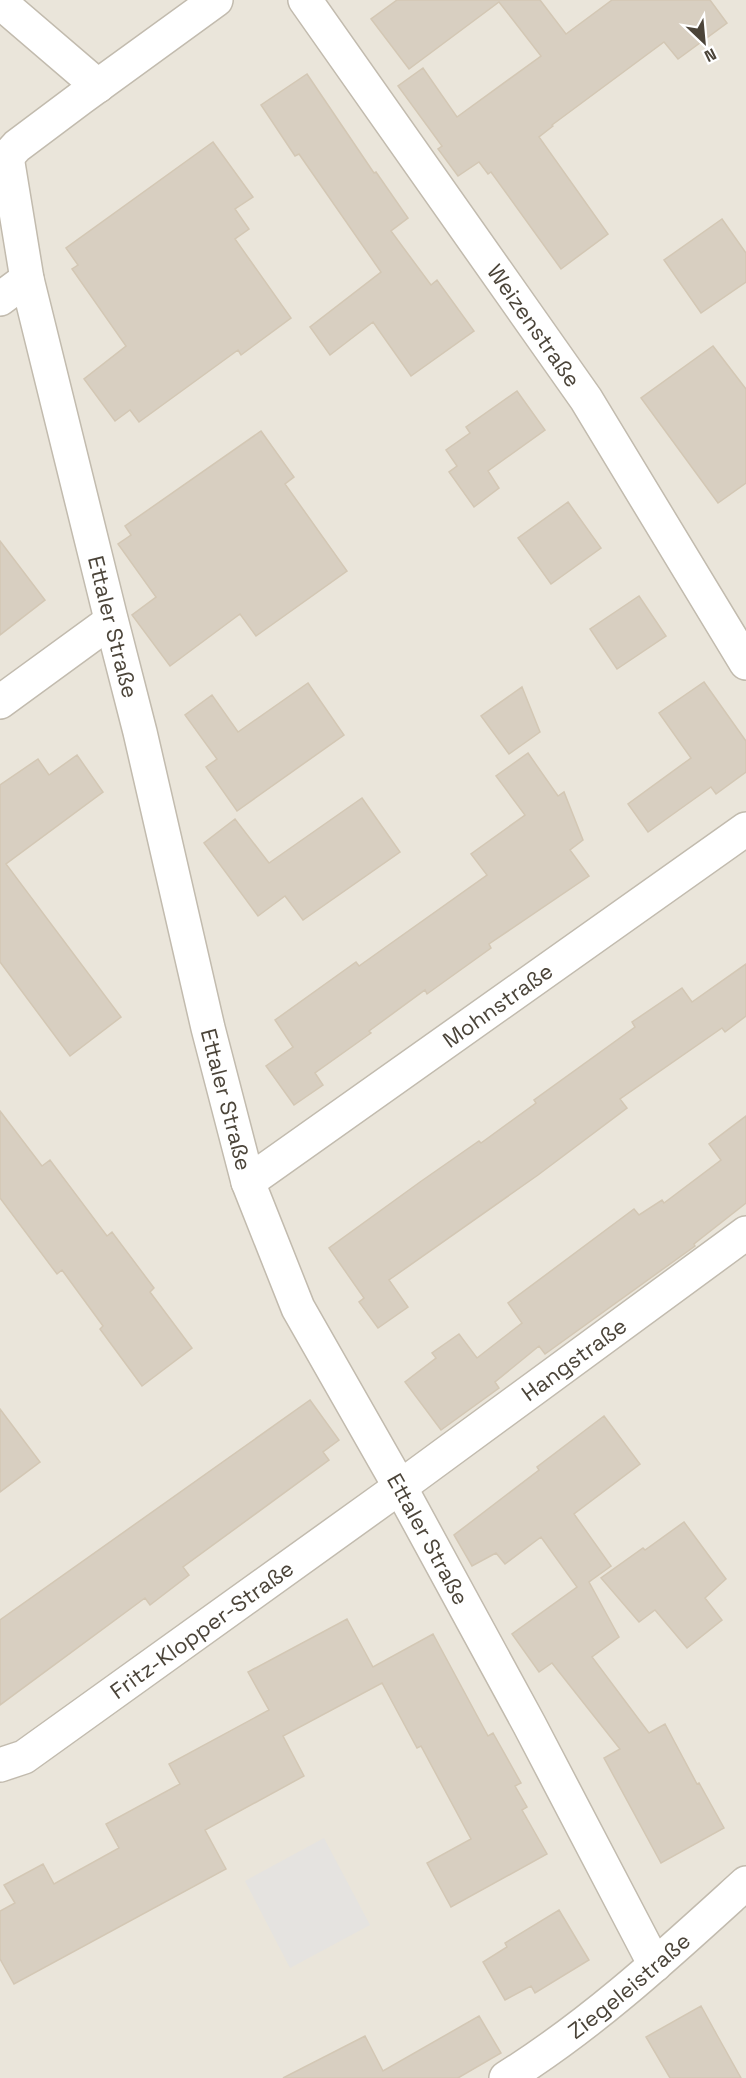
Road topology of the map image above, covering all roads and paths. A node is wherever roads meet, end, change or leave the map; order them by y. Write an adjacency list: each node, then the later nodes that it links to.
1 (216, 0): 4 (street)
2 (305, 0): 9 (street, Weizenstraße)
3 (0, 2): 4 (street)
4 (98, 86): 5 (street)
5 (4, 157): 6 (street, Ettaler Straße)
6 (27, 279): 7 (street); 8 (street, Ettaler Straße)
7 (0, 299)
8 (111, 621): 10 (street); 12 (street, Ettaler Straße)
9 (746, 663)
10 (0, 702)
11 (746, 829): 12 (street, Mohnstraße)
12 (248, 1182): 14 (street, Ettaler Straße)
13 (746, 1233): 14 (street, Hangstraße)
14 (400, 1487): 15 (street, Fritz-Klopper-Straße); 17 (street, Ettaler Straße)
15 (0, 1765)
16 (746, 1883): 17 (street, Ziegeleistraße)
17 (655, 1965): 18 (street, Ziegeleistraße)
18 (507, 2078)

